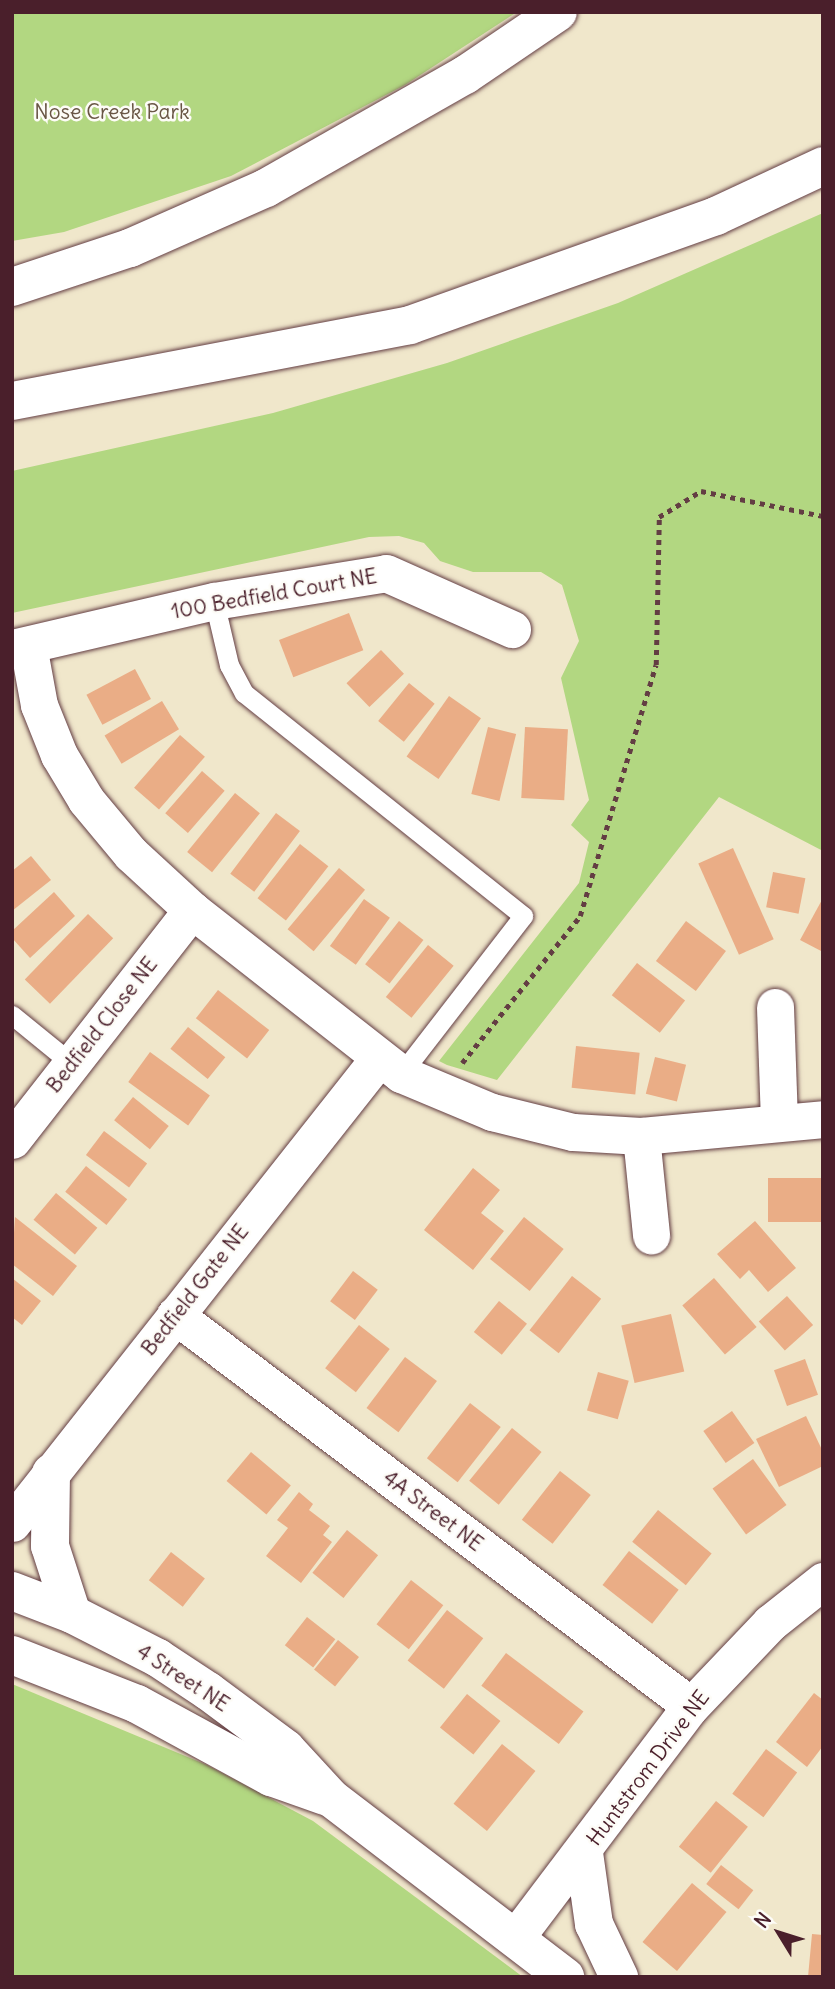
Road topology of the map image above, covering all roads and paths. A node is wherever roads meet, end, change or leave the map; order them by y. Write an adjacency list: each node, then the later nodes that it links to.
1 (558, 12): 3 (main road)
2 (823, 166): 4 (main road)
3 (12, 287)
4 (12, 401)
5 (823, 516): 13 (path)
6 (214, 601): 7 (street, 100 Bedfield Court NE); 8 (street, 100 Bedfield Court NE); 13 (lane)
7 (512, 629)
8 (20, 647): 9 (street)
9 (192, 910): 12 (street, Bedfield Close NE); 13 (street)
10 (775, 1007): 15 (street)
11 (12, 1015): 12 (lane)
12 (72, 1064): 17 (street, Bedfield Close NE)
13 (404, 1073): 16 (street); 19 (street, Bedfield Gate NE)
14 (823, 1119): 15 (street)
15 (779, 1120): 16 (street)
16 (641, 1136): 18 (street)
17 (12, 1140)
18 (651, 1235)
19 (175, 1315): 20 (street, Bedfield Gate NE); 26 (street, 4A Street NE)
20 (51, 1473): 21 (street, Bedfield Gate NE); 24 (main road)
21 (12, 1523)
22 (823, 1581): 26 (street, Huntstrom Drive NE)
23 (12, 1591): 24 (main road, 4 Street NE)
24 (72, 1614): 27 (main road, 4 Street NE)
25 (12, 1655): 27 (main road, 4 Street NE)
26 (691, 1706): 28 (street, Huntstrom Drive NE)
27 (331, 1797): 29 (main road, 4 Street NE)
28 (584, 1853): 29 (street, Huntstrom Drive NE); 31 (main road)
29 (516, 1937): 30 (main road, 4 Street NE)
30 (565, 1977)
31 (619, 1977)

